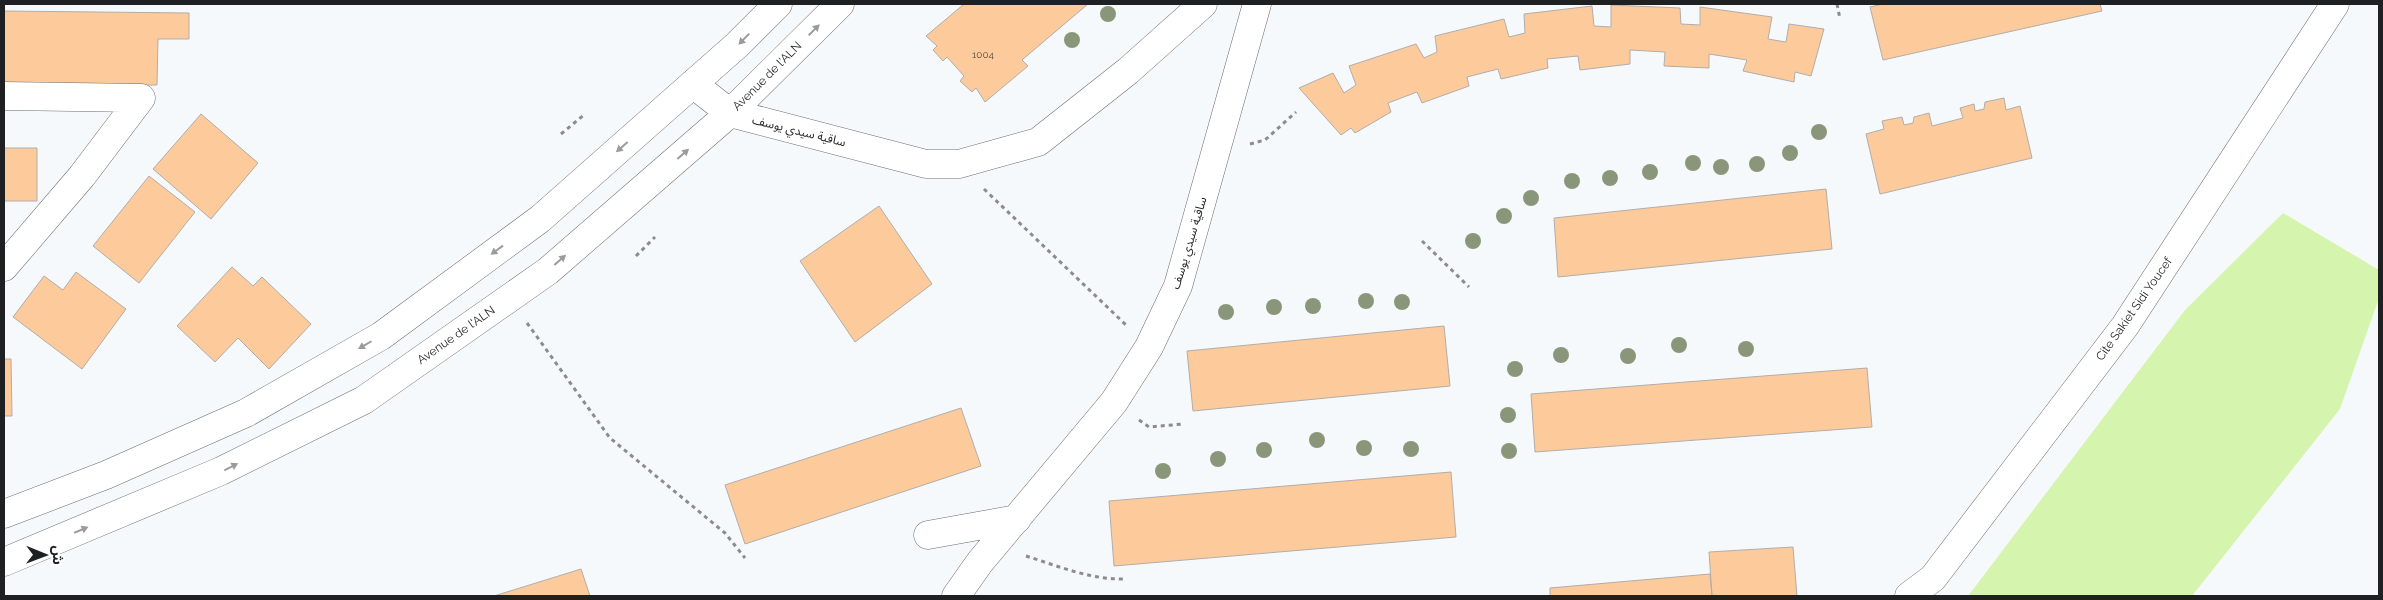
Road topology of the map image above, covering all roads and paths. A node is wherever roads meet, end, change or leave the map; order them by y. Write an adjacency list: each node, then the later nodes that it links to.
1 (778, 4): 8 (street, one-way to 8)
2 (840, 4): 11 (street, Avenue de l'ALN, one-way to 2)
3 (1202, 4): 15 (street, ساقية سيدي يوسف)
4 (1257, 4): 14 (street, ساقية سيدي يوسف)
5 (1837, 4): 7 (path)
6 (2335, 4): 33 (street, Cite Sakiet Sidi Youcef)
7 (1840, 19)
8 (693, 84): 11 (street); 25 (street, one-way to 25)
9 (4, 96): 19 (street)
10 (1296, 112): 14 (path)
11 (730, 113): 15 (street, ساقية سيدي يوسف); 21 (street, Avenue de l'ALN, one-way to 11)
12 (585, 114): 13 (path)
13 (561, 134)
14 (1220, 139): 22 (street, ساقية سيدي يوسف)
15 (959, 164): 22 (path)
16 (655, 237): 18 (path)
17 (1422, 241): 20 (path)
18 (636, 256)
19 (4, 267)
20 (1469, 288)
21 (509, 298): 29 (path); 30 (street, Avenue de l'ALN, one-way to 21)
22 (1148, 347): 23 (street, ساقية سيدي يوسف)
23 (1114, 402): 24 (path); 26 (street, ساقية سيدي يوسف)
24 (1183, 424)
25 (4, 514)
26 (1017, 519): 27 (street); 28 (street, ساقية سيدي يوسف)
27 (928, 535)
28 (995, 545): 31 (path); 32 (street, ساقية سيدي يوسف)
29 (745, 558)
30 (4, 562)
31 (1125, 578)
32 (956, 596)
33 (1909, 596)

